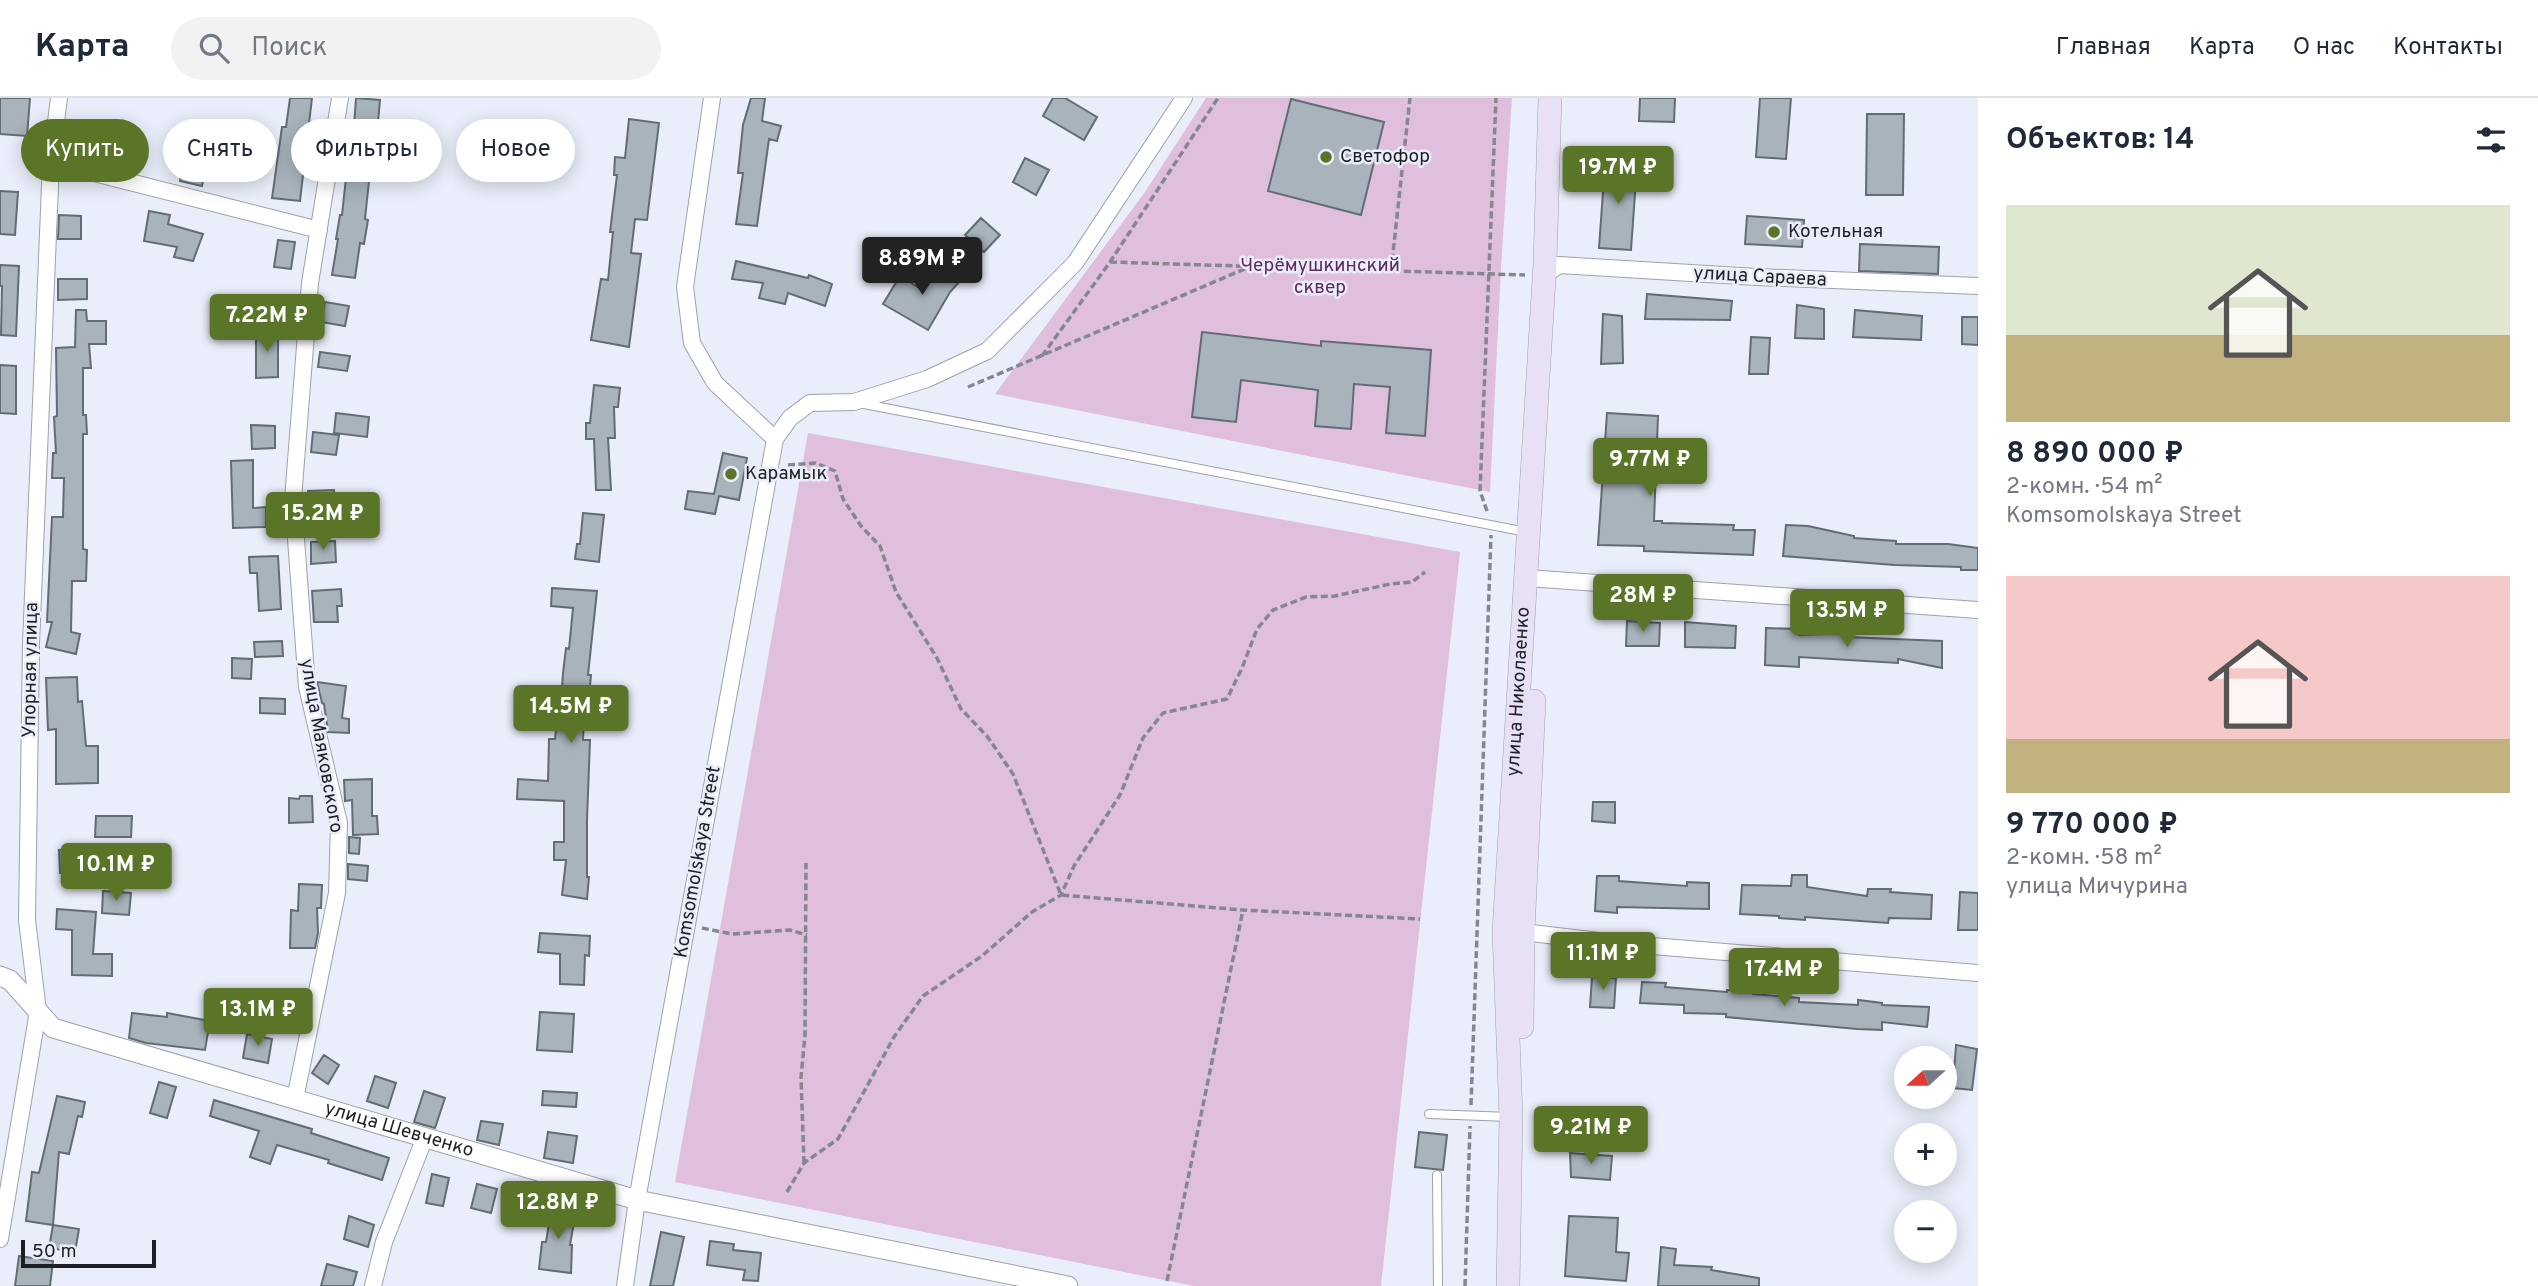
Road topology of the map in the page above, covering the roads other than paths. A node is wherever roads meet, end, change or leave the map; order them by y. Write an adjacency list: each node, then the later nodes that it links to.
1 (59, 98): 7 (street, Упорная улица)
2 (340, 98): 10 (street, улица Маяковского)
3 (712, 98): 14 (street)
4 (1184, 98): 13 (street, Komsomolskaya Street)
5 (1550, 98): 11 (main road, улица Николаенко)
6 (1563, 98): 11 (main road, улица Николаенко)
7 (56, 119)
8 (50, 182): 21 (street, Упорная улица)
9 (130, 182): 10 (street)
10 (319, 230): 22 (street, улица Маяковского)
11 (1552, 270): 12 (street, улица Сараева); 15 (main road, улица Николаенко); 16 (main road, улица Николаенко)
12 (1978, 286)
13 (854, 402): 14 (street, Komsomolskaya Street); 15 (lane)
14 (775, 439): 27 (street, Komsomolskaya Street)
15 (1530, 532): 16 (main road, улица Николаенко)
16 (1533, 578): 17 (street); 18 (main road, улица Николаенко)
17 (1978, 610)
18 (1513, 931): 19 (street); 24 (main road, улица Николаенко); 34 (main road, улица Николаенко)
19 (1978, 974)
20 (0, 976): 21 (street, улица Шевченко)
21 (38, 1010): 22 (street, улица Шевченко); 28 (street, Упорная улица)
22 (295, 1099): 25 (street, улица Шевченко)
23 (1429, 1114): 24 (lane)
24 (1511, 1117): 33 (main road, улица Николаенко)
25 (425, 1137): 27 (street, улица Шевченко); 29 (street)
26 (1437, 1175): 32 (lane)
27 (637, 1200): 30 (street, Komsomolskaya Street); 31 (street, улица Шевченко)
28 (0, 1238)
29 (373, 1286)
30 (625, 1286)
31 (1068, 1286)
32 (1438, 1286)
33 (1508, 1286)
34 (1522, 1286)

